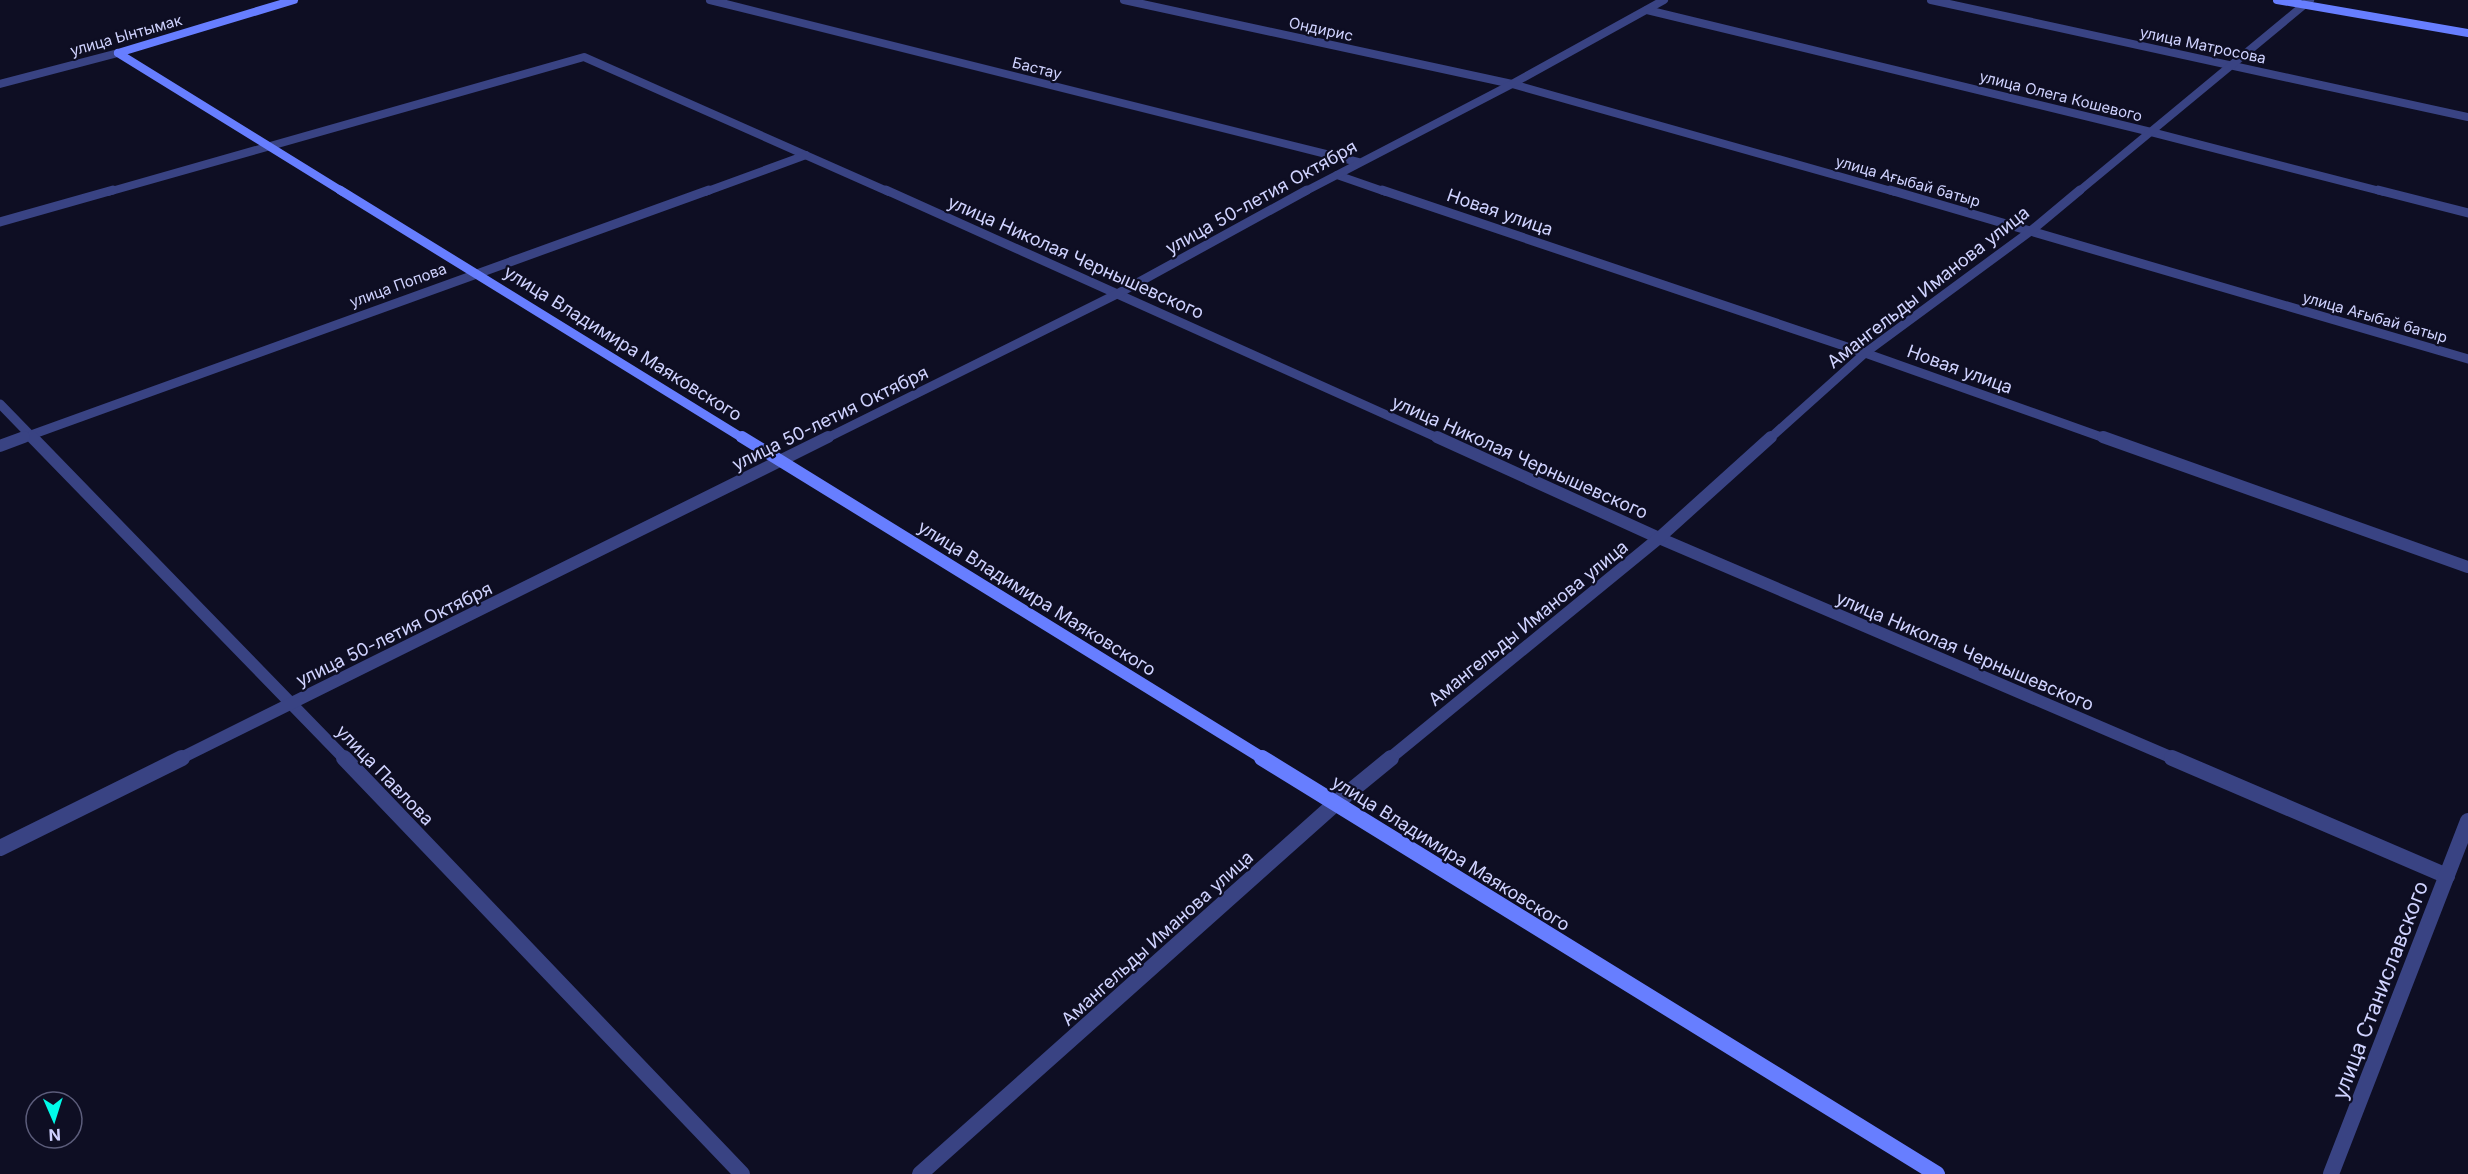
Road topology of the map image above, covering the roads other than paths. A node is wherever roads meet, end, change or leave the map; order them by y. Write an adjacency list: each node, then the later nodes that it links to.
1 (294, 0): 10 (street, улица Ынтымак)
2 (710, 0): 18 (street, Бастау)
3 (1124, 0): 13 (street, Ондирис)
4 (1664, 0): 8 (street, улица 50-летия Октября)
5 (1931, 0): 11 (street, улица Матросова)
6 (2277, 0): 7 (street)
7 (2308, 2): 9 (street); 11 (street, Амангельды Иманова улица)
8 (1647, 10): 13 (street, улица 50-летия Октября); 15 (street, улица Олега Кошевого)
9 (2468, 33)
10 (118, 53): 12 (street, улица Ынтымак); 16 (street, улица Владимира Маяковского)
11 (2232, 65): 14 (street, улица Матросова); 15 (street, Амангельды Иманова улица)
12 (0, 84)
13 (1512, 84): 18 (street, улица 50-летия Октября); 22 (street, улица Ағыбай батыр)
14 (2468, 117)
15 (2151, 132): 20 (street, улица Олега Кошевого); 22 (street, Амангельды Иманова улица)
16 (268, 145): 17 (street, улица Николая Чернышевского); 21 (street); 23 (street, улица Владимира Маяковского)
17 (806, 155): 23 (street, улица Попова); 24 (street, улица Николая Чернышевского)
18 (1358, 162): 19 (street, улица 50-летия Октября)
19 (1337, 175): 24 (street, улица 50-летия Октября); 25 (street, Новая улица)
20 (2468, 213)
21 (0, 222)
22 (2032, 230): 25 (street, Амангельды Иманова улица); 26 (street, улица Ағыбай батыр)
23 (475, 273): 28 (street, улица Попова); 30 (street, улица Владимира Маяковского)
24 (1119, 293): 30 (street, улица 50-летия Октября); 31 (street, улица Николая Чернышевского)
25 (1865, 353): 31 (street, Амангельды Иманова улица); 32 (street, Новая улица)
26 (2468, 358)
27 (0, 404): 28 (street, улица Павлова)
28 (30, 435): 29 (street, улица Попова); 33 (street, улица Павлова)
29 (0, 446)
30 (781, 461): 33 (street, улица 50-летия Октября); 34 (street, улица Владимира Маяковского)
31 (1659, 538): 34 (street, Амангельды Иманова улица); 37 (street, улица Николая Чернышевского)
32 (2468, 567)
33 (291, 703): 36 (street, улица 50-летия Октября); 38 (street, улица Павлова)
34 (1336, 803): 39 (street, Амангельды Иманова улица); 40 (street, улица Владимира Маяковского)
35 (2468, 821): 37 (street, улица Станиславского)
36 (0, 848)
37 (2447, 876): 41 (street, улица Станиславского)
38 (742, 1174)
39 (920, 1174)
40 (1937, 1174)
41 (2331, 1174)

